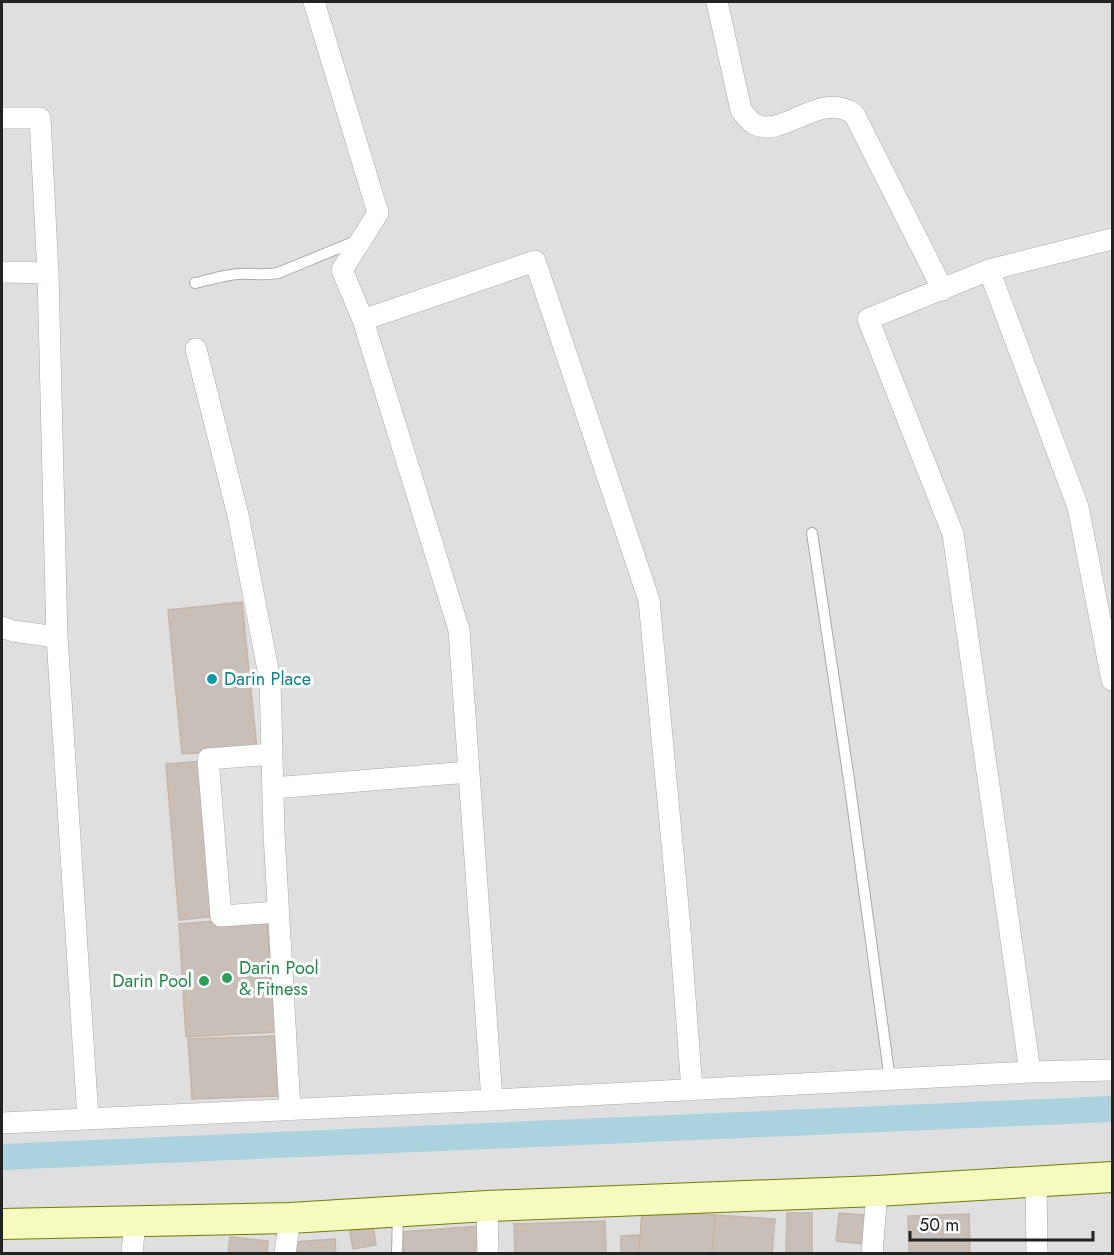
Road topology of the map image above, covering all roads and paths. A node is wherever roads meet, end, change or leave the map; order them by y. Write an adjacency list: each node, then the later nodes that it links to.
1 (314, 2): 4 (street)
2 (717, 2): 10 (street)
3 (2, 118): 8 (street)
4 (362, 239): 9 (lane); 11 (street)
5 (1113, 239): 6 (street)
6 (989, 270): 10 (street); 16 (street)
7 (2, 272): 8 (street)
8 (48, 273): 15 (street)
9 (195, 282)
10 (944, 290): 22 (street)
11 (363, 320): 18 (street); 24 (street)
12 (196, 349): 17 (street)
13 (812, 532): 23 (lane)
14 (2, 627): 15 (street)
15 (57, 637): 27 (street)
16 (1113, 680)
17 (272, 754): 19 (street); 20 (street)
18 (469, 772): 19 (street); 25 (street)
19 (273, 788): 20 (street)
20 (278, 912): 26 (street)
21 (1113, 1070): 22 (street)
22 (1030, 1072): 23 (street)
23 (890, 1080): 24 (street)
24 (692, 1090): 25 (street)
25 (492, 1101): 26 (street)
26 (290, 1110): 27 (street)
27 (88, 1119): 28 (street)
28 (2, 1123)
29 (1113, 1177): 30 (street)
30 (1036, 1180): 31 (street); 42 (street)
31 (877, 1191): 32 (street); 41 (street)
32 (488, 1206): 33 (street); 40 (street)
33 (398, 1211): 34 (street); 39 (lane)
34 (290, 1218): 35 (street); 38 (street)
35 (135, 1221): 36 (street); 37 (street)
36 (2, 1224)
37 (132, 1254)
38 (285, 1254)
39 (397, 1254)
40 (488, 1254)
41 (872, 1254)
42 (1037, 1254)

